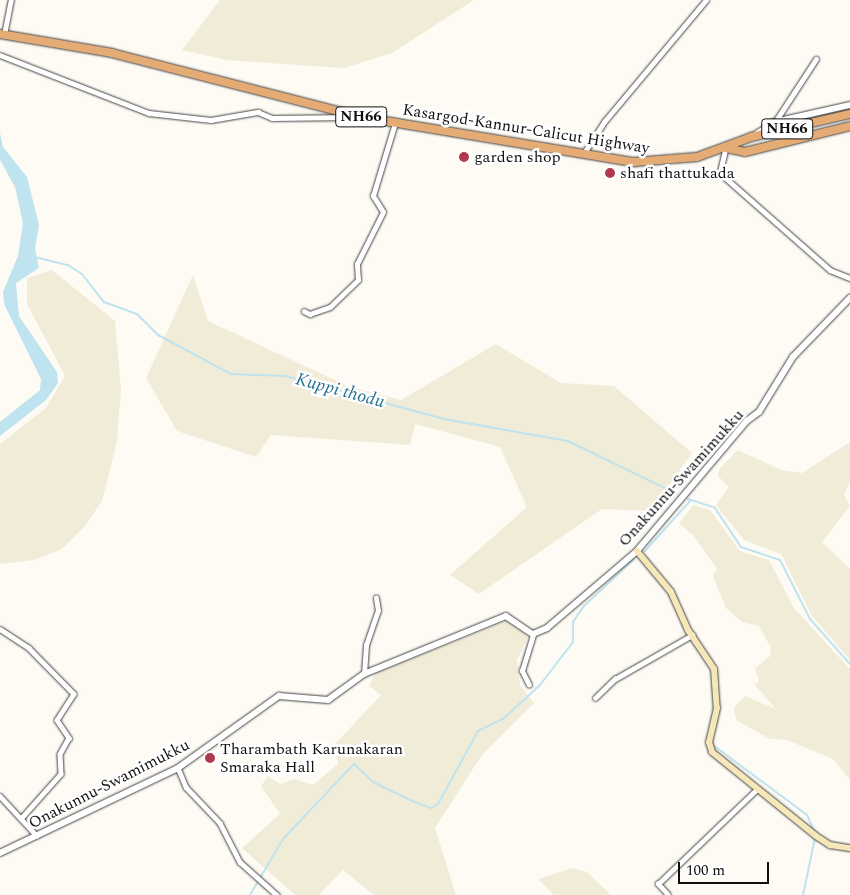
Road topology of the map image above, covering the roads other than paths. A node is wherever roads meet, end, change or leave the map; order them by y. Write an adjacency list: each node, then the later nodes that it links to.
1 (11, 0): 3 (street)
2 (706, 0): 14 (street)
3 (2, 34): 8 (highway, Kasargod-Kannur-Calicut Highway / NH66)
4 (0, 55): 8 (street)
5 (816, 59): 9 (street)
6 (850, 105): 9 (street)
7 (850, 114): 12 (highway, Kasargod-Kannur-Calicut Highway / NH66)
8 (360, 117): 10 (highway, Kasargod-Kannur-Calicut Highway / NH66)
9 (775, 122): 12 (street)
10 (395, 124): 14 (highway, Kasargod-Kannur-Calicut Highway / NH66); 17 (street)
11 (850, 126): 13 (highway, Kasargod-Kannur-Calicut Highway / NH66)
12 (751, 137): 13 (highway, Kasargod-Kannur-Calicut Highway / NH66)
13 (726, 148): 14 (highway, Kasargod-Kannur-Calicut Highway / NH66); 15 (street)
14 (584, 153)
15 (850, 278)
16 (850, 298): 18 (street, Onakunnu-Swamimukku)
17 (304, 311)
18 (637, 551): 21 (street, Onakunnu-Swamimukku); 22 (main road)
19 (376, 598): 23 (street)
20 (0, 629): 29 (street)
21 (533, 634): 23 (street, Onakunnu-Swamimukku); 24 (street)
22 (692, 635): 25 (street); 27 (main road)
23 (364, 674): 26 (street, Onakunnu-Swamimukku)
24 (530, 685)
25 (595, 698)
26 (178, 768): 30 (street, Onakunnu-Swamimukku); 33 (street)
27 (756, 790): 31 (main road); 34 (street)
28 (0, 796): 29 (street)
29 (21, 819): 30 (street)
30 (38, 836): 32 (street, Onakunnu-Swamimukku)
31 (850, 848)
32 (0, 853)
33 (277, 895)
34 (668, 895)

